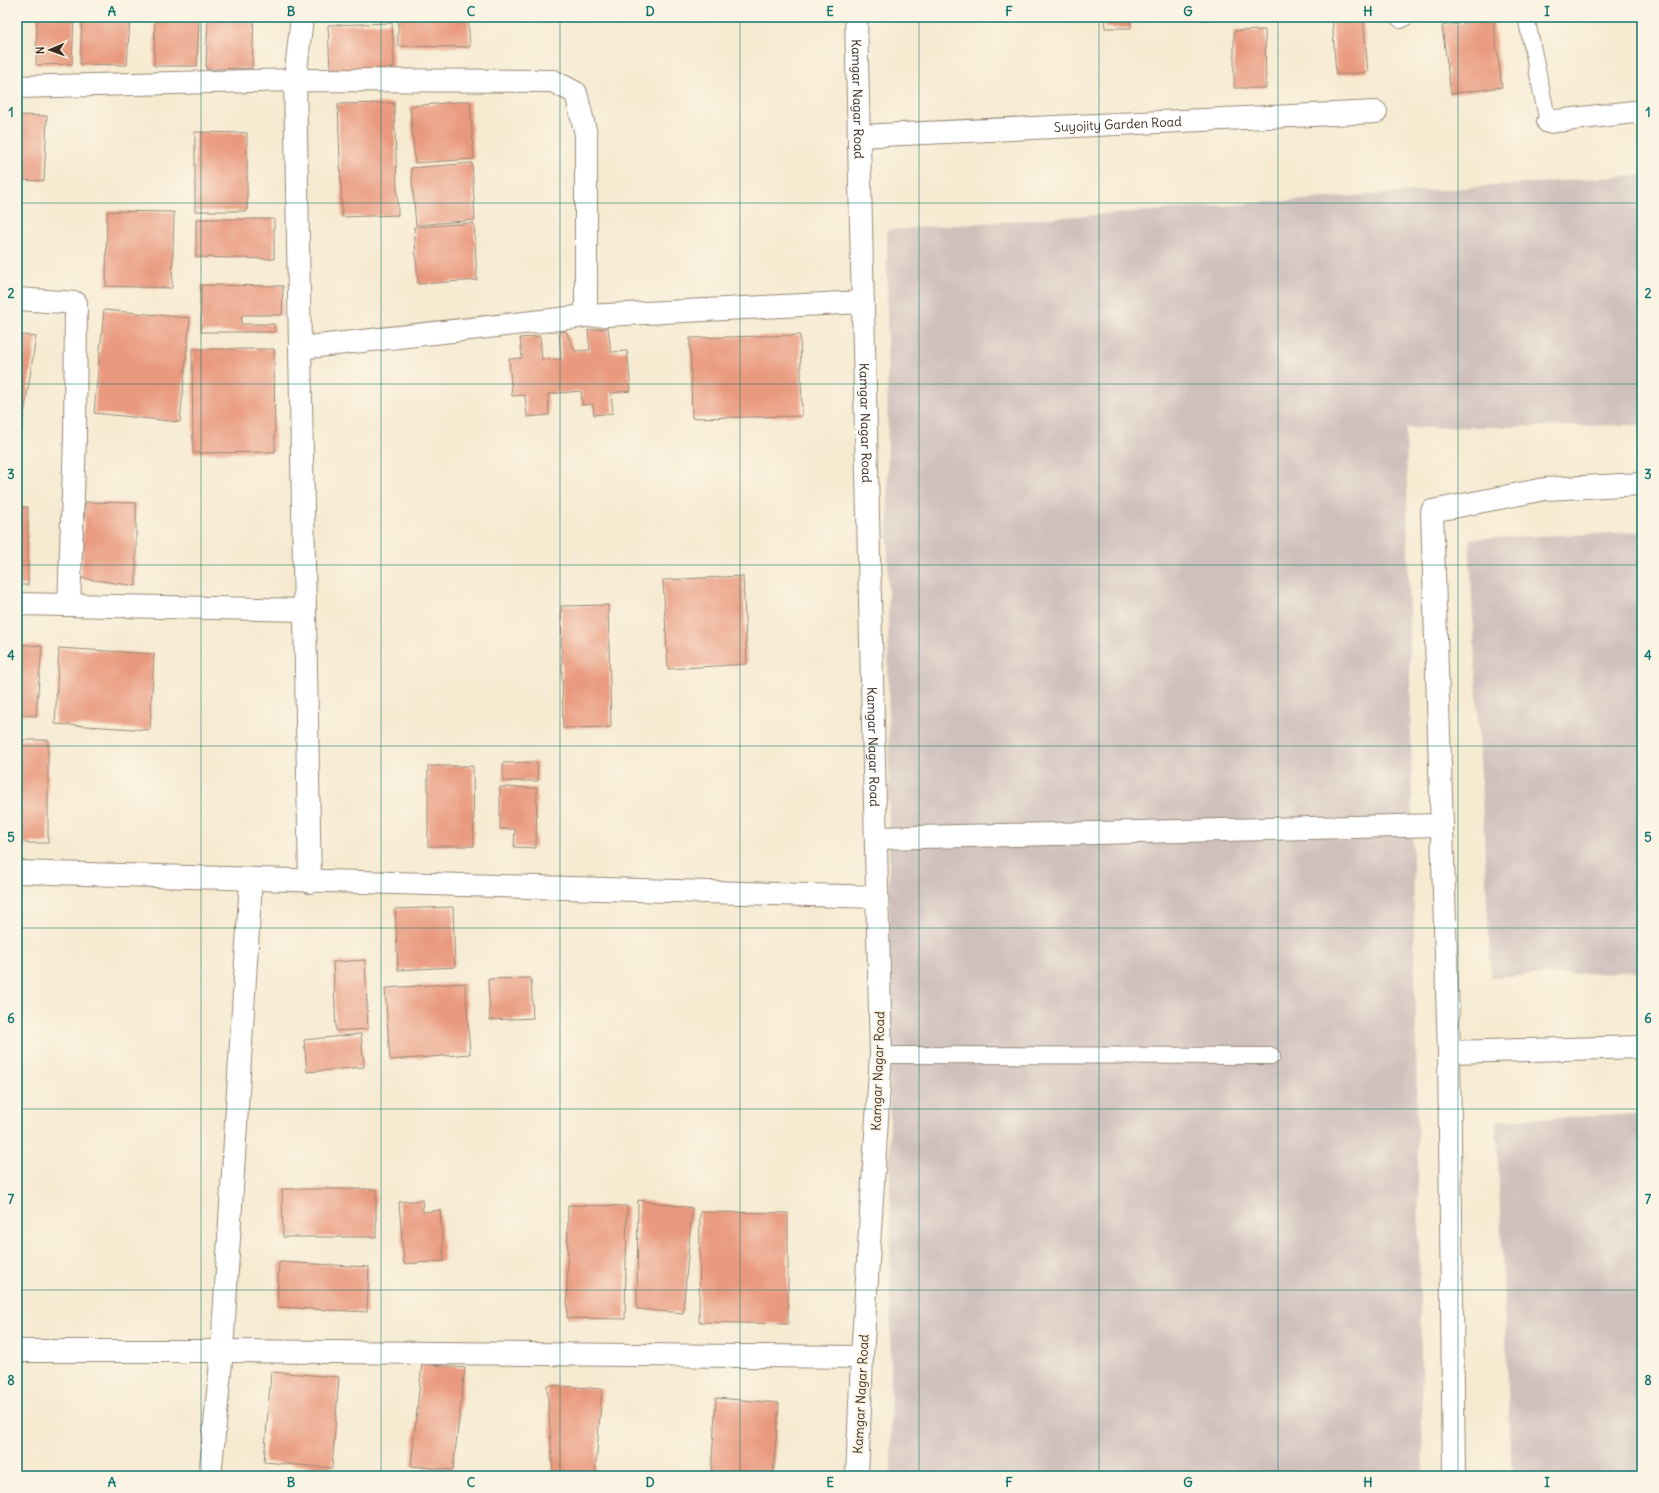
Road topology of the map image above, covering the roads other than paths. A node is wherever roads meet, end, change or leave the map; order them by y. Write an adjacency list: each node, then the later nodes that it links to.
1 (302, 17): 6 (street)
2 (856, 17): 11 (street, Kamgar Nagar Road)
3 (1398, 17): 4 (lane)
4 (1406, 17)
5 (1526, 17): 10 (lane)
6 (296, 80): 7 (street); 14 (street); 15 (street)
7 (17, 87)
8 (1642, 111): 10 (street)
9 (1376, 112): 11 (street, Suyojity Garden Road)
10 (1548, 122)
11 (859, 136): 13 (street, Kamgar Nagar Road)
12 (17, 299): 18 (street)
13 (863, 302): 14 (street); 21 (street, Kamgar Nagar Road)
14 (586, 316): 15 (street)
15 (300, 348): 19 (street)
16 (1642, 484): 20 (street)
17 (17, 604): 18 (street)
18 (68, 605): 19 (street)
19 (305, 610): 24 (street)
20 (1442, 825): 21 (street); 27 (street)
21 (876, 838): 25 (street, Kamgar Nagar Road)
22 (17, 872): 23 (street)
23 (251, 880): 24 (street); 30 (street)
24 (310, 882): 25 (street)
25 (877, 897): 28 (street, Kamgar Nagar Road)
26 (1642, 1047): 27 (street)
27 (1449, 1052): 35 (street)
28 (881, 1055): 29 (lane); 32 (street, Kamgar Nagar Road)
29 (1272, 1056)
30 (222, 1350): 31 (street); 32 (street); 33 (street)
31 (17, 1351)
32 (862, 1357): 34 (street, Kamgar Nagar Road)
33 (210, 1476)
34 (857, 1476)
35 (1454, 1476)

